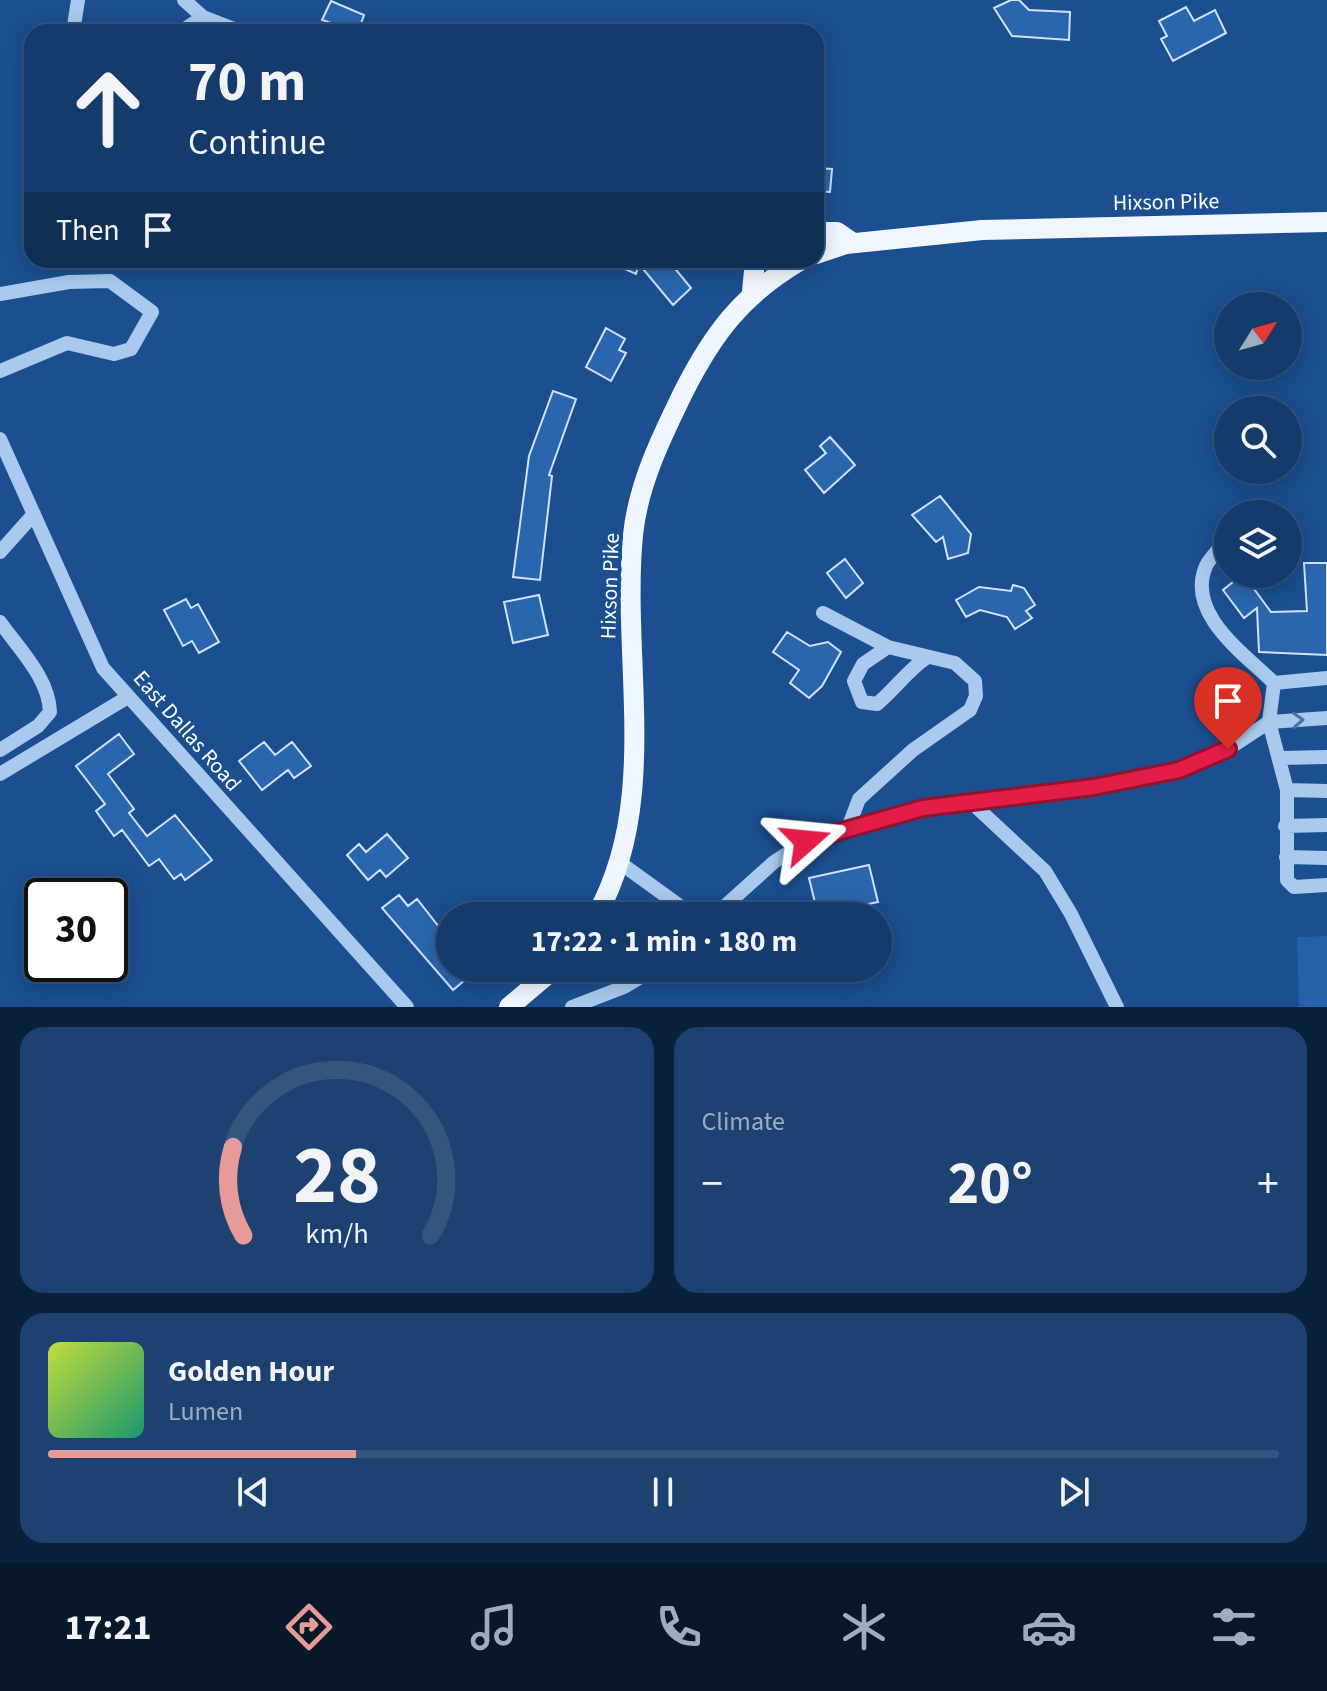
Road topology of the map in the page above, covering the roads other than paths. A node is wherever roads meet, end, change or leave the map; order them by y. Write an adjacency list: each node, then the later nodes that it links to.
1 (78, 0): 4 (street)
2 (184, 0): 3 (street)
3 (203, 17): 5 (street); 6 (street)
4 (74, 24)
5 (192, 24)
6 (221, 24)
7 (1327, 222): 9 (main road, Hixson Pike)
8 (824, 232): 9 (main road)
9 (853, 243): 10 (main road, Hixson Pike)
10 (824, 252)
11 (754, 268): 13 (main road)
12 (789, 268): 13 (main road, Hixson Pike)
13 (752, 292): 41 (main road, Hixson Pike)
14 (0, 294): 15 (street)
15 (0, 371)
16 (0, 439): 17 (street, East Dallas Road)
17 (34, 514): 18 (street); 26 (street, East Dallas Road)
18 (0, 552)
19 (1214, 555): 25 (street)
20 (823, 613): 22 (street)
21 (0, 622): 29 (street)
22 (888, 647): 23 (street); 23 (street)
23 (926, 658): 38 (street)
24 (1327, 678): 25 (street)
25 (1274, 683): 28 (street)
26 (128, 697): 32 (street); 48 (street, East Dallas Road)
27 (1327, 718): 28 (street, one-way to 27)
28 (1269, 722): 31 (street); 35 (street)
29 (0, 750)
30 (1327, 757): 31 (street)
31 (1281, 758): 33 (street)
32 (0, 774)
33 (1287, 790): 34 (street); 37 (street)
34 (1327, 791)
35 (972, 803): 38 (street); 51 (street)
36 (1327, 825): 37 (street)
37 (1285, 826): 39 (street)
38 (848, 828): 45 (street)
39 (1286, 857): 40 (street); 42 (street)
40 (1327, 858)
41 (619, 862): 43 (main road, Hixson Pike); 44 (street)
42 (1327, 885)
43 (604, 902)
44 (674, 902)
45 (730, 902)
46 (538, 982): 49 (main road)
47 (632, 982): 50 (street)
48 (407, 1007)
49 (509, 1007)
50 (572, 1007)
51 (1117, 1007)

